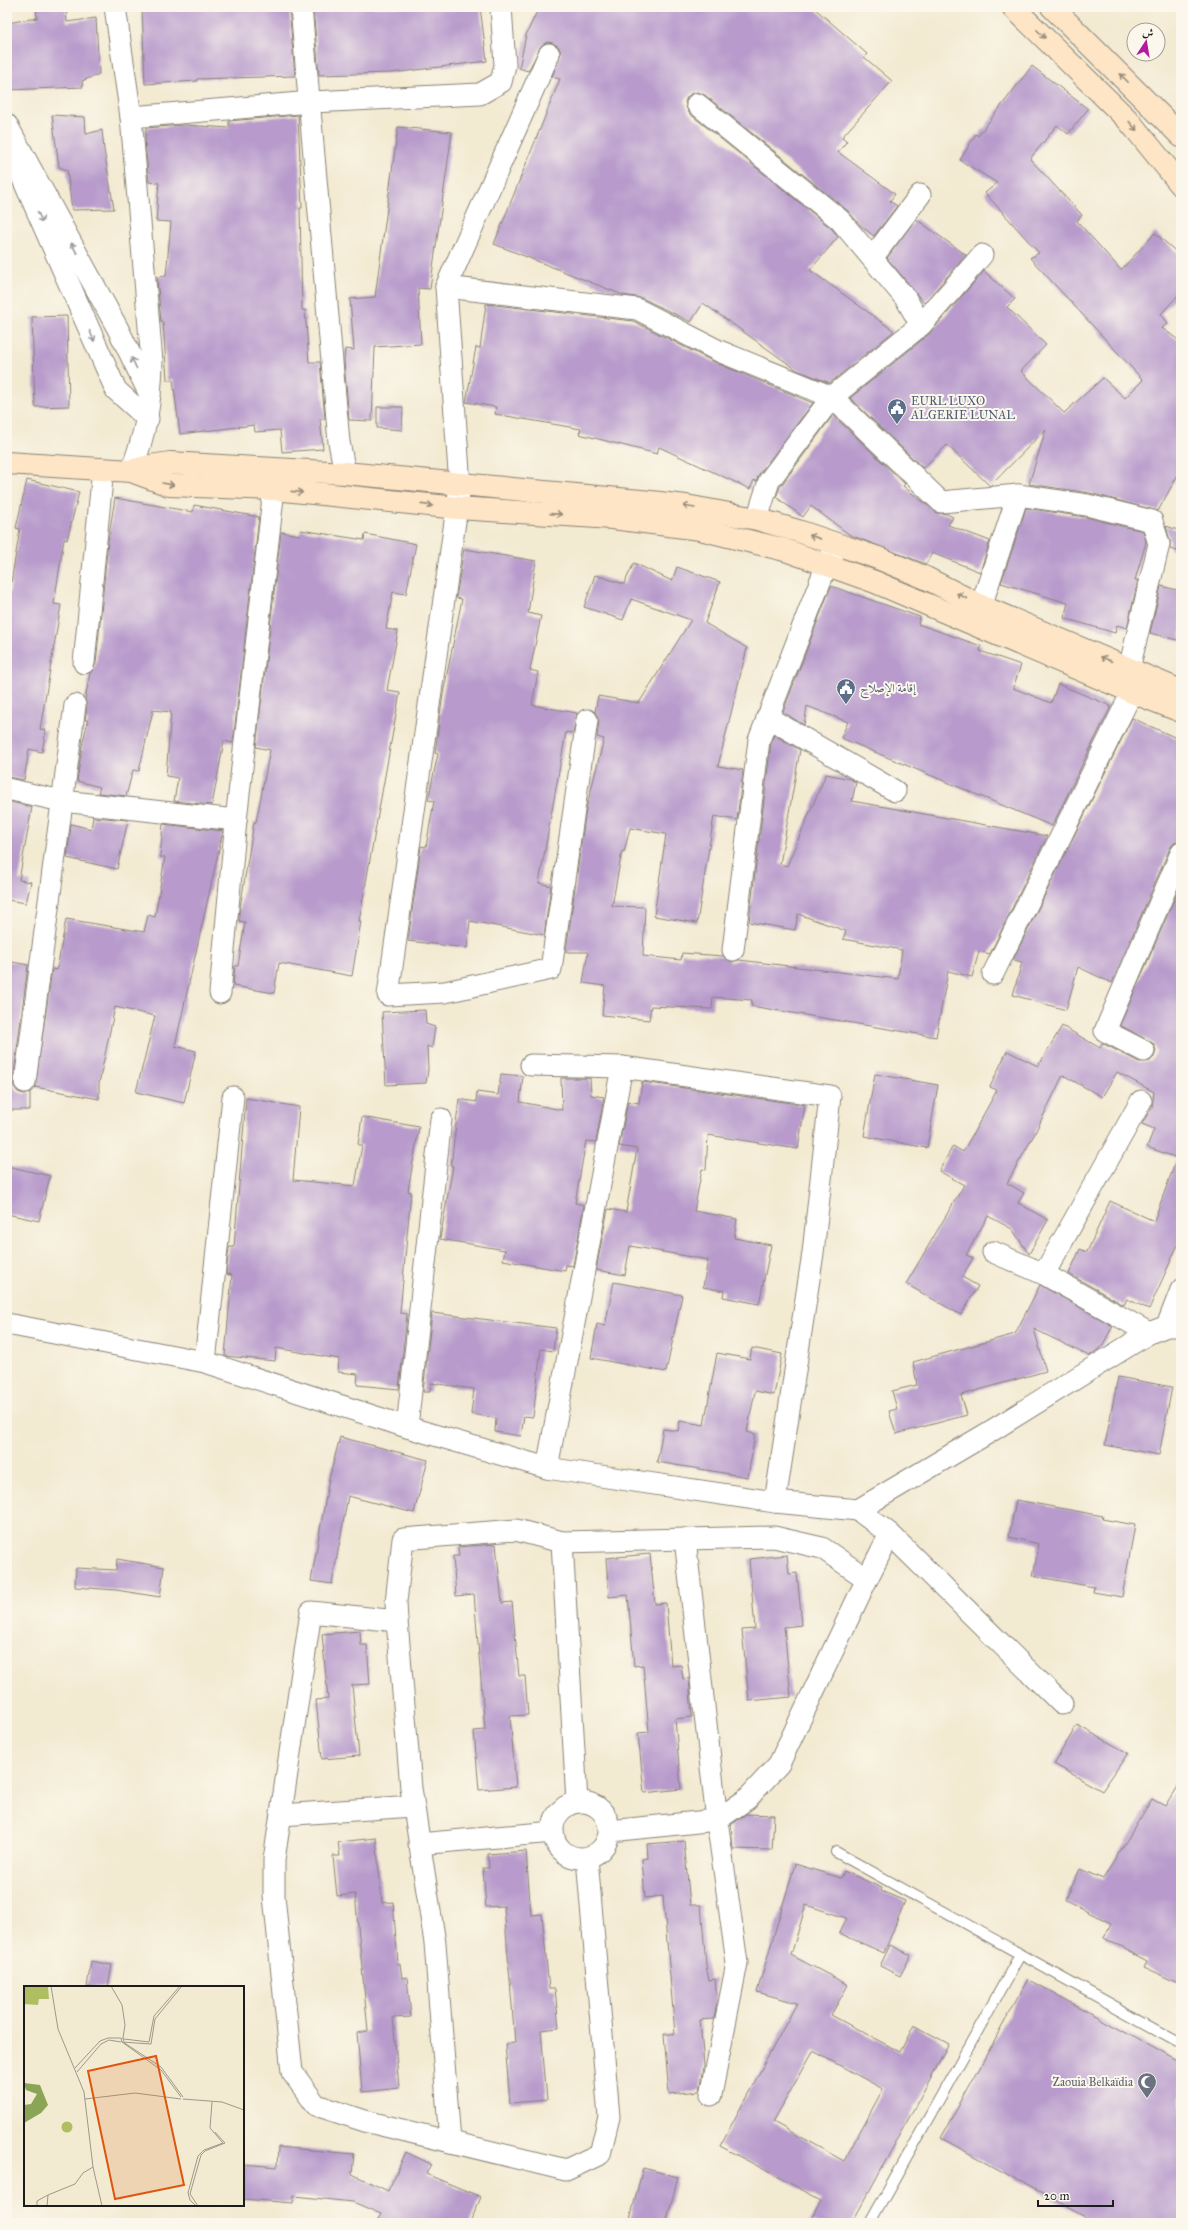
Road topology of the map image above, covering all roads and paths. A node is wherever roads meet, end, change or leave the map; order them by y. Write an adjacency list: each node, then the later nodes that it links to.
1 (115, 7): 9 (street)
2 (301, 7): 7 (street)
3 (501, 7): 7 (street)
4 (1013, 7): 13 (street, one-way to 13)
5 (1052, 7): 11 (street, one-way to 5)
6 (549, 54): 17 (street)
7 (311, 102): 9 (street); 25 (street)
8 (697, 104): 16 (street)
9 (131, 117): 20 (street)
10 (7, 125): 20 (street, one-way to 10)
11 (1181, 136)
12 (7, 142): 21 (street, one-way to 21)
13 (1181, 185)
14 (920, 195): 16 (street)
15 (982, 255): 18 (street)
16 (873, 257): 18 (street)
17 (446, 287): 19 (street); 26 (street)
18 (921, 325): 19 (street)
19 (832, 397): 28 (street); 30 (street)
20 (151, 398): 21 (street)
21 (148, 419): 24 (street)
22 (7, 463): 23 (street)
23 (103, 469): 24 (street); 34 (street)
24 (131, 471): 25 (street); 27 (street, one-way to 27)
25 (345, 473): 26 (street)
26 (460, 486): 29 (street); 30 (street, one-way to 26)
27 (274, 489): 29 (street, one-way to 29); 45 (street)
28 (1018, 495): 33 (street); 35 (street)
29 (458, 508): 32 (street, one-way to 32); 41 (street)
30 (757, 520): 31 (street, one-way to 30)
31 (838, 544): 32 (street); 33 (street, one-way to 31)
32 (827, 564): 37 (street); 40 (street)
33 (981, 606): 35 (street, one-way to 33)
34 (84, 663)
35 (1129, 669): 36 (street)
36 (1181, 691)
37 (1132, 692): 39 (street); 48 (street)
38 (75, 705): 44 (street)
39 (1181, 711)
40 (767, 717): 43 (street); 47 (street)
41 (587, 720)
42 (7, 789): 44 (street)
43 (896, 791)
44 (62, 801): 45 (street); 53 (street)
45 (236, 820): 49 (street)
46 (1181, 852): 50 (street)
47 (733, 950)
48 (993, 974)
49 (220, 993)
50 (1144, 1051)
51 (531, 1065): 52 (street)
52 (622, 1067): 64 (street); 65 (street)
53 (25, 1082)
54 (233, 1097): 62 (street)
55 (1141, 1101): 58 (street)
56 (441, 1119): 63 (street)
57 (993, 1252): 58 (street)
58 (1044, 1274): 61 (street)
59 (1181, 1290): 61 (street)
60 (7, 1324): 62 (street)
61 (1166, 1329): 66 (street)
62 (205, 1362): 63 (street)
63 (407, 1426): 64 (street)
64 (547, 1468): 65 (street)
65 (774, 1502): 66 (street)
66 (858, 1510): 67 (street)
67 (890, 1534): 70 (street); 72 (street)
68 (686, 1538): 69 (street); 70 (street); 76 (street)
69 (562, 1542): 71 (street); 73 (street)
70 (867, 1579): 76 (street)
71 (397, 1621): 74 (street); 75 (street)
72 (1062, 1704)
73 (577, 1802): 77 (street); 78 (street)
74 (413, 1806): 75 (street); 79 (street)
75 (281, 1815): 85 (street)
76 (717, 1820): 77 (street); 84 (street)
77 (610, 1831): 81 (street)
78 (553, 1832): 79 (street); 81 (street)
79 (419, 1844): 85 (street)
80 (836, 1852): 82 (lane)
81 (587, 1858): 85 (street)
82 (1020, 1955): 83 (lane); 86 (lane)
83 (1181, 2043)
84 (711, 2096)
85 (450, 2142)
86 (870, 2223)

